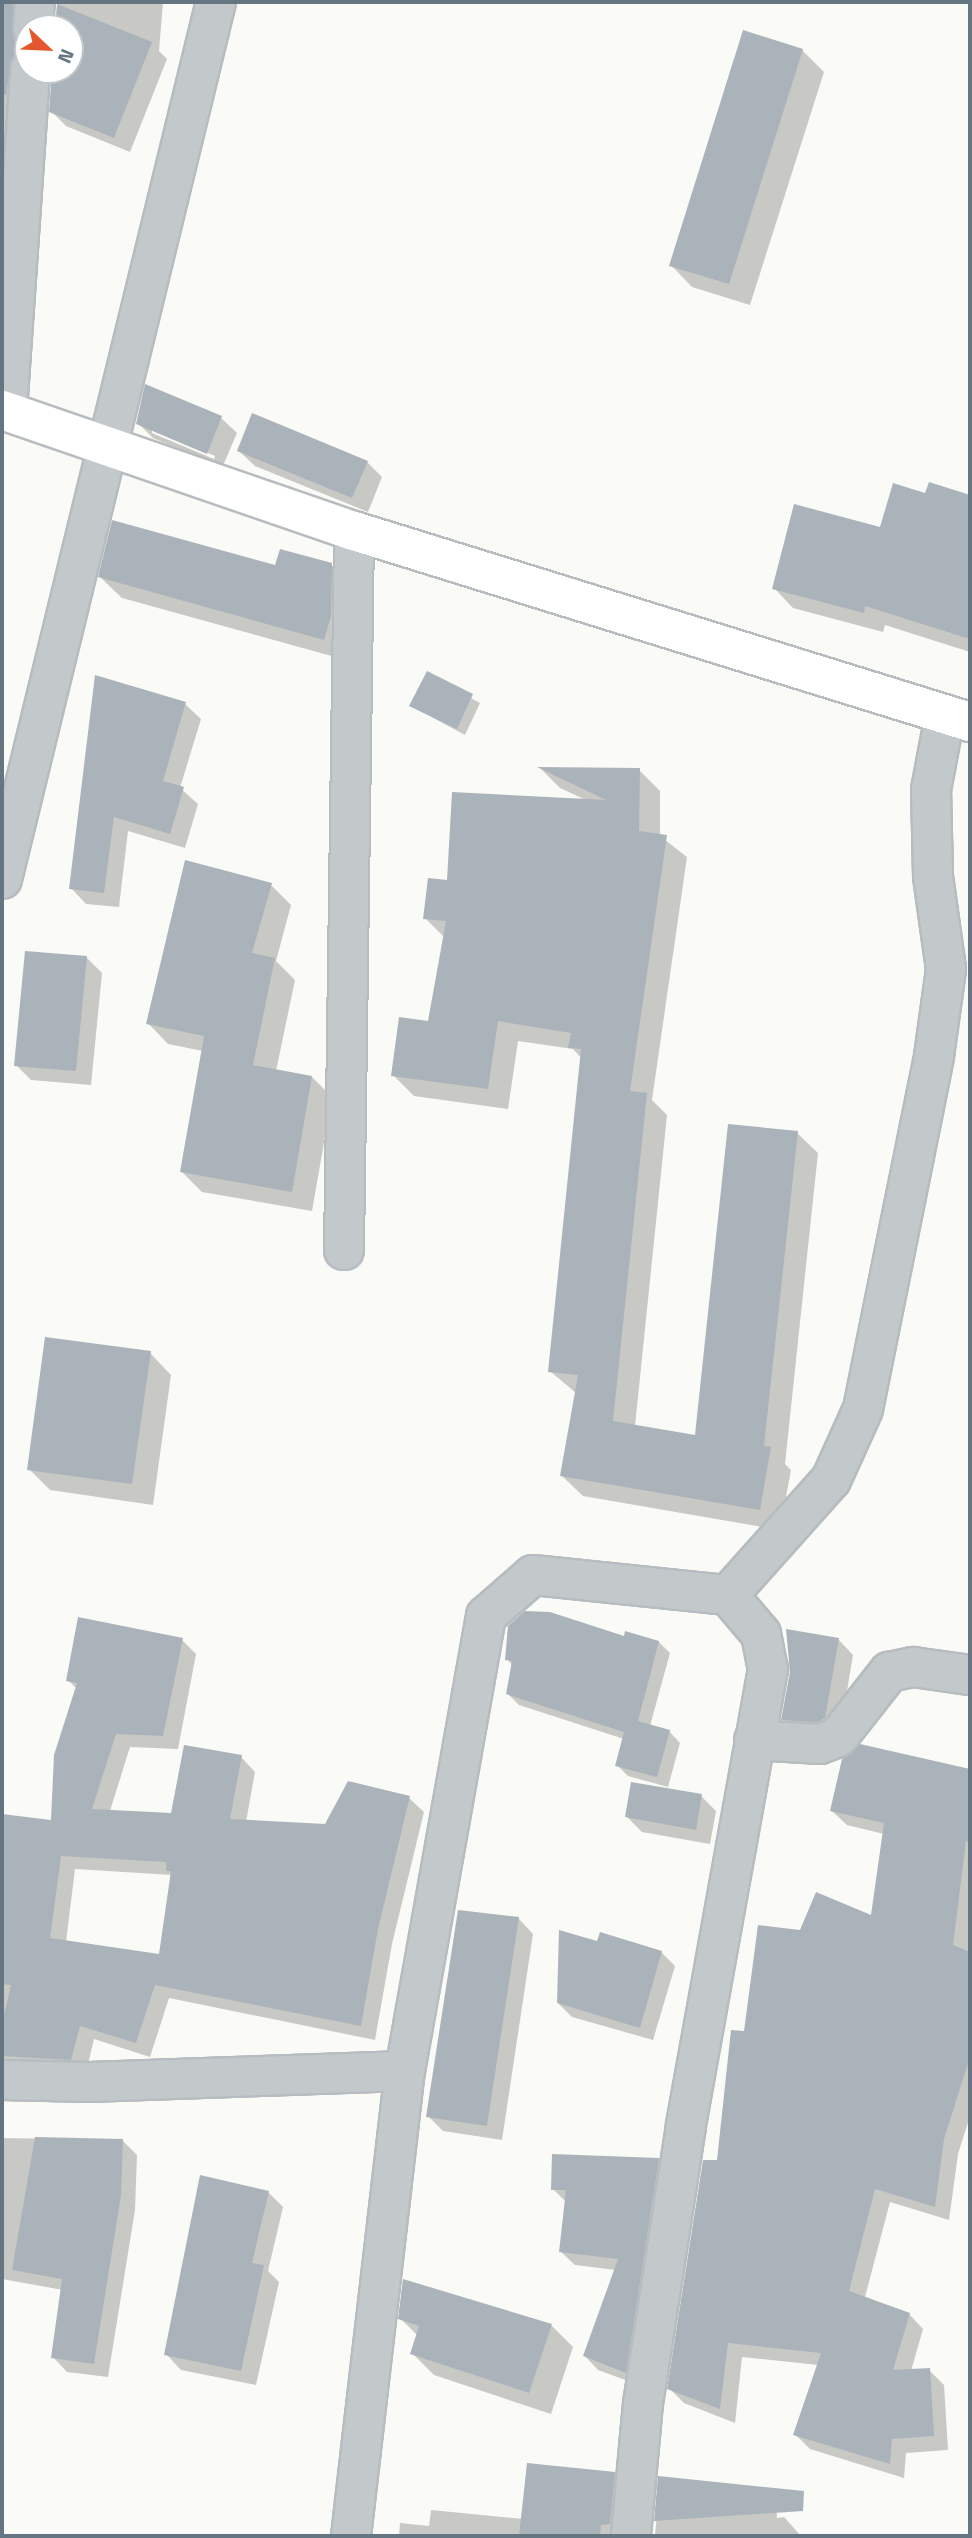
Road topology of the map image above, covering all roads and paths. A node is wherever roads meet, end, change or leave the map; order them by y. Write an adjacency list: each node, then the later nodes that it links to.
1 (216, 2): 4 (street)
2 (29, 84): 3 (street)
3 (4, 410): 4 (main road)
4 (107, 448): 5 (main road); 7 (street)
5 (354, 531): 6 (main road); 8 (street)
6 (958, 719): 9 (street)
7 (2, 878)
8 (344, 1250)
9 (728, 1595): 11 (street); 12 (street)
10 (970, 1675): 11 (street)
11 (754, 1740): 15 (street)
12 (405, 2071): 13 (street); 14 (street)
13 (2, 2080)
14 (351, 2536)
15 (631, 2536)

